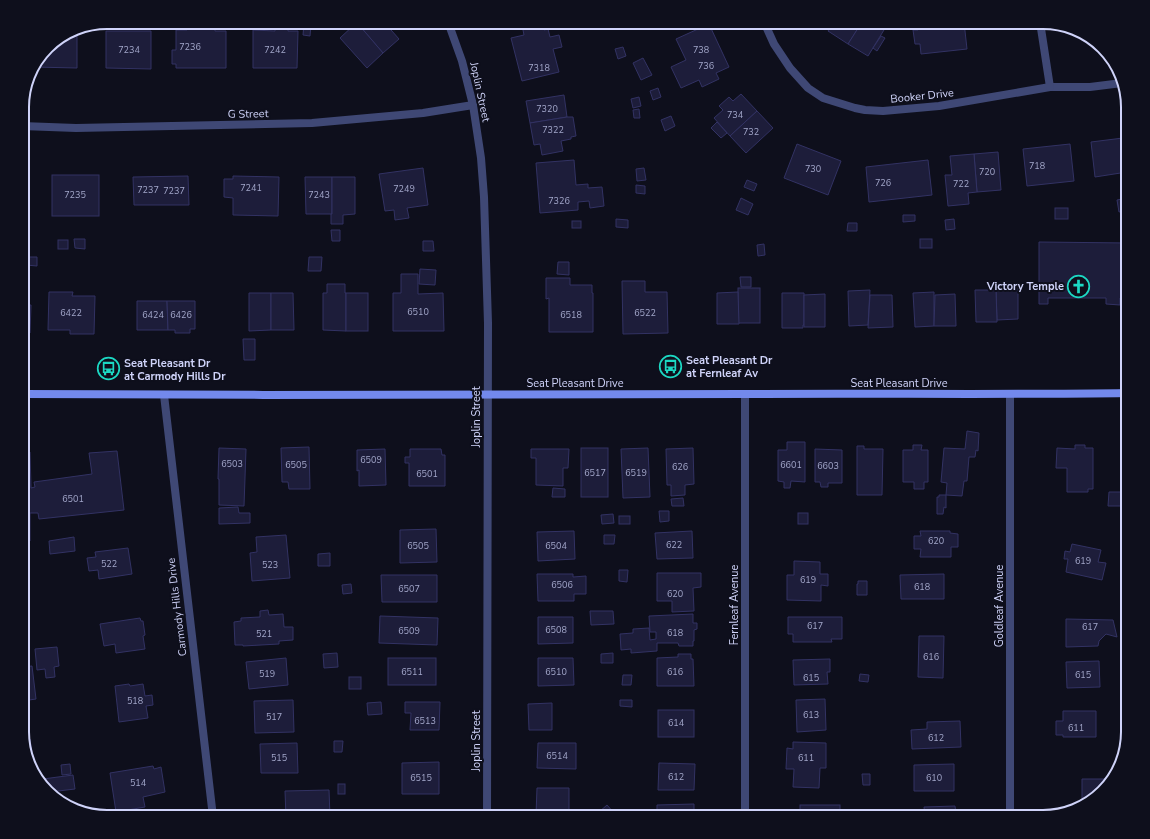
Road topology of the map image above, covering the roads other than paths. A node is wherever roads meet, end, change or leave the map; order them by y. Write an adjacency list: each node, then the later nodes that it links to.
1 (451, 29): 6 (street, Joplin Street)
2 (767, 29): 5 (street, Booker Drive)
3 (1041, 29): 5 (street)
4 (1117, 84): 5 (street, Booker Drive)
5 (1050, 87)
6 (473, 105): 7 (street, G Street); 13 (street, Joplin Street)
7 (29, 126)
8 (29, 394): 12 (street, Seat Pleasant Drive)
9 (745, 394): 10 (street, Seat Pleasant Drive); 13 (street, Seat Pleasant Drive); 16 (street, Fernleaf Avenue)
10 (1010, 394): 11 (street, Seat Pleasant Drive); 17 (street, Goldleaf Avenue)
11 (1121, 394)
12 (164, 395): 13 (street, Seat Pleasant Drive); 14 (street, Carmody Hills Drive)
13 (487, 395): 15 (street, Joplin Street)
14 (212, 810)
15 (487, 810)
16 (745, 810)
17 (1010, 810)

